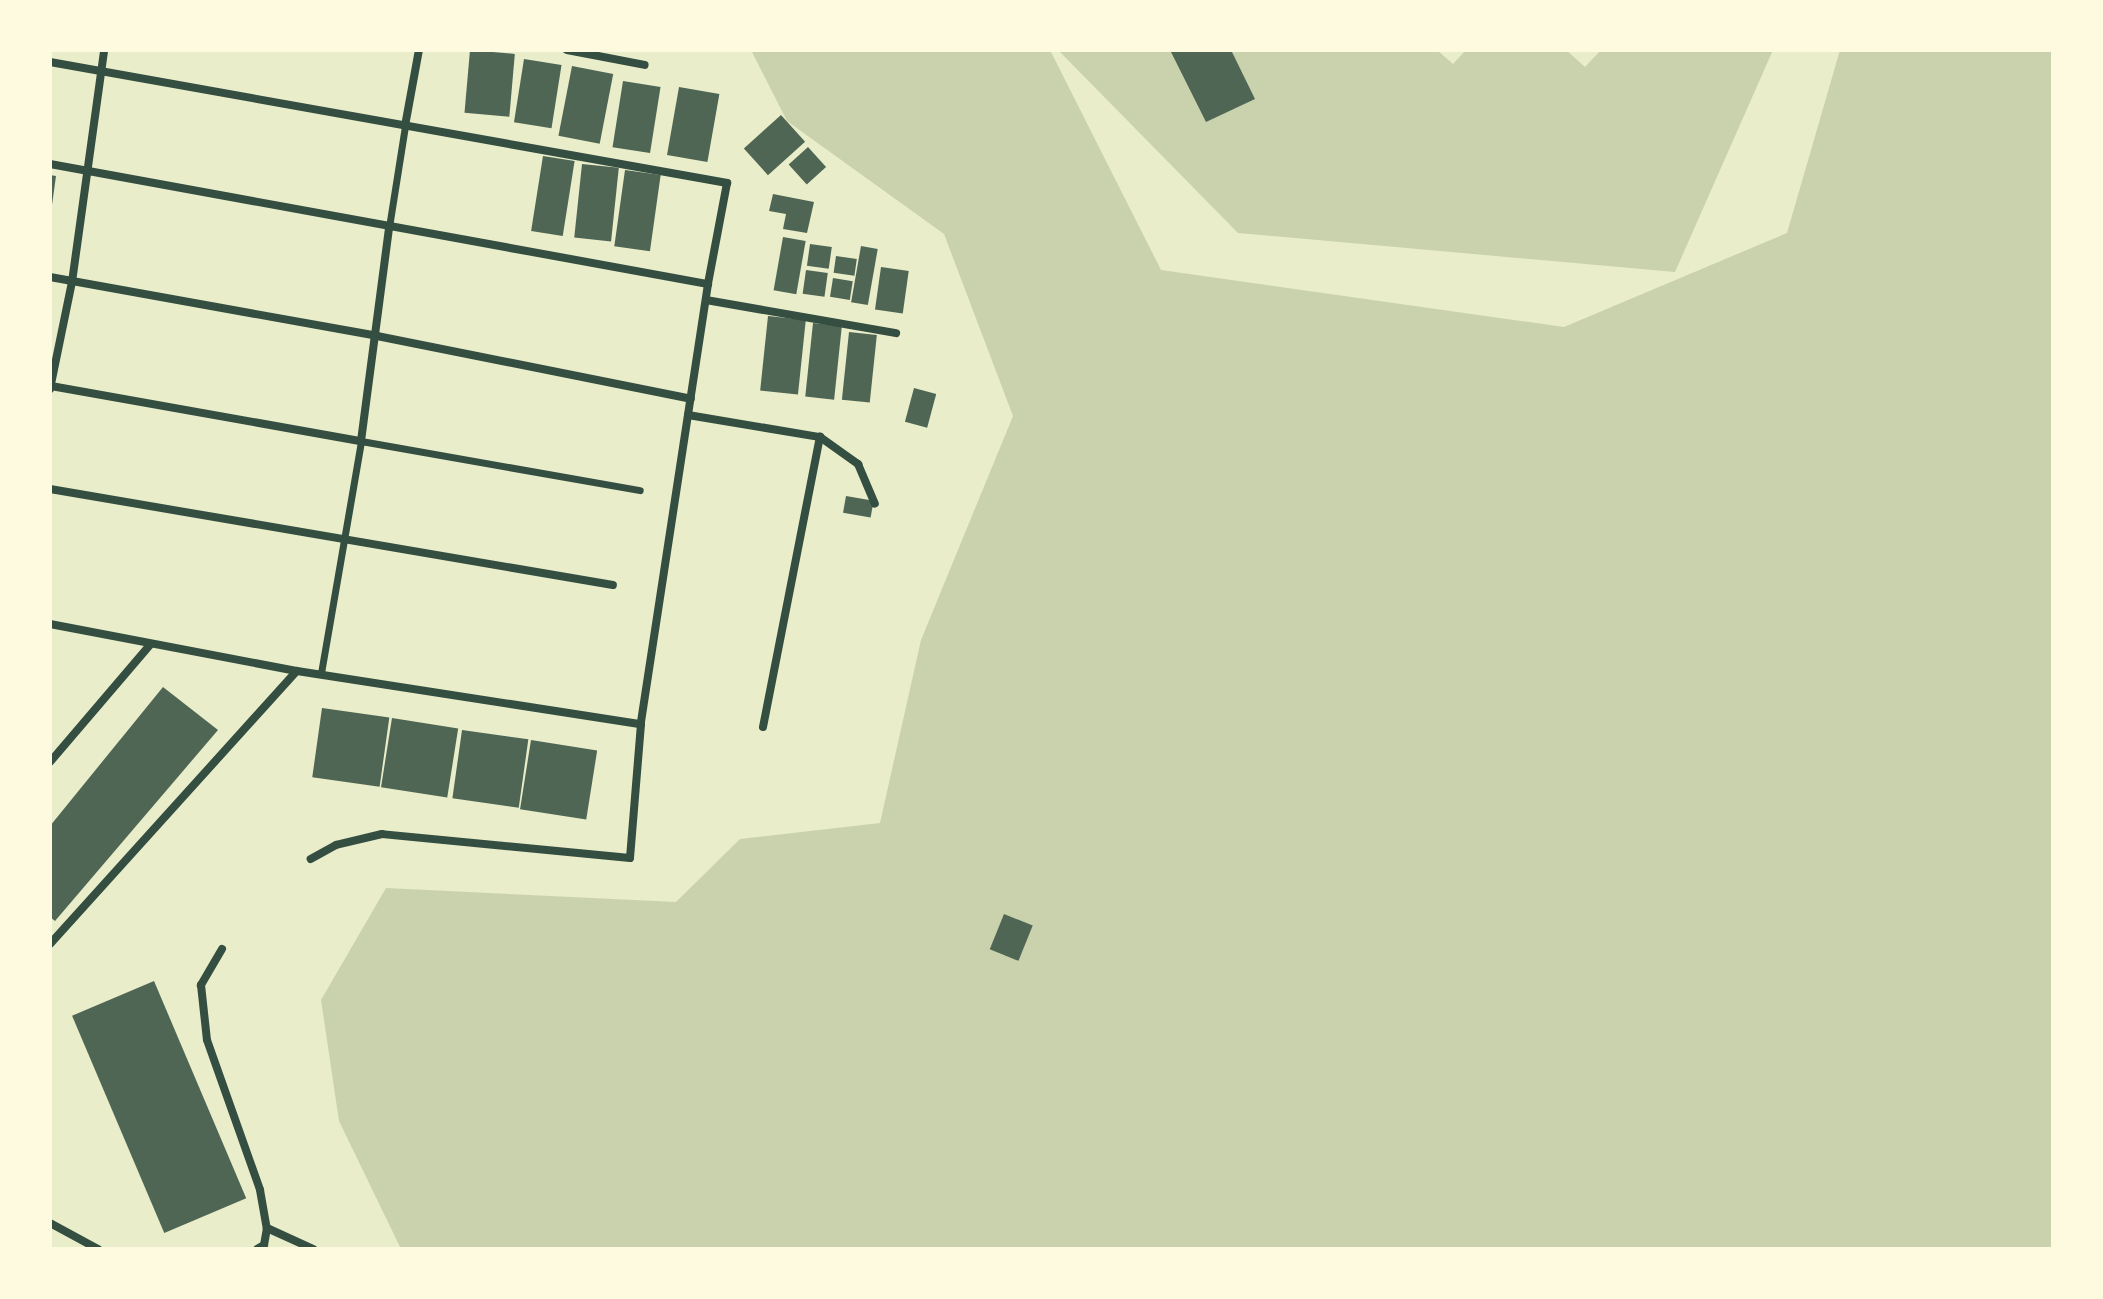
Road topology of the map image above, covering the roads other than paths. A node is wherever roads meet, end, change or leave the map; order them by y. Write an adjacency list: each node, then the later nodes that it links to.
1 (104, 50): 6 (street)
2 (419, 50): 7 (street)
3 (567, 50): 5 (street)
4 (50, 62): 6 (street)
5 (645, 65)
6 (100, 72): 7 (street); 9 (street)
7 (405, 126): 10 (street); 13 (street)
8 (50, 164): 9 (street)
9 (89, 172): 10 (street); 12 (street)
10 (389, 227): 13 (street); 16 (street)
11 (50, 277): 12 (street)
12 (72, 282): 16 (street); 17 (street)
13 (708, 284): 14 (street)
14 (706, 300): 15 (street); 18 (street)
15 (896, 333)
16 (377, 336): 18 (street); 21 (street)
17 (50, 388): 21 (street)
18 (691, 399): 19 (street)
19 (688, 415): 20 (street); 31 (street)
20 (820, 437): 24 (street); 32 (street)
21 (361, 441): 23 (street); 25 (street)
22 (50, 489): 25 (street)
23 (640, 490)
24 (875, 504)
25 (346, 541): 26 (street); 30 (street)
26 (613, 585)
27 (50, 624): 28 (street)
28 (150, 645): 29 (street); 33 (street)
29 (297, 671): 30 (street); 35 (street)
30 (321, 673): 31 (street)
31 (641, 724): 34 (street)
32 (763, 727)
33 (50, 762)
34 (311, 859)
35 (50, 944)
36 (222, 949): 38 (street)
37 (50, 1223): 39 (street)
38 (267, 1228): 40 (street); 41 (street)
39 (98, 1249)
40 (257, 1249)
41 (313, 1249)

